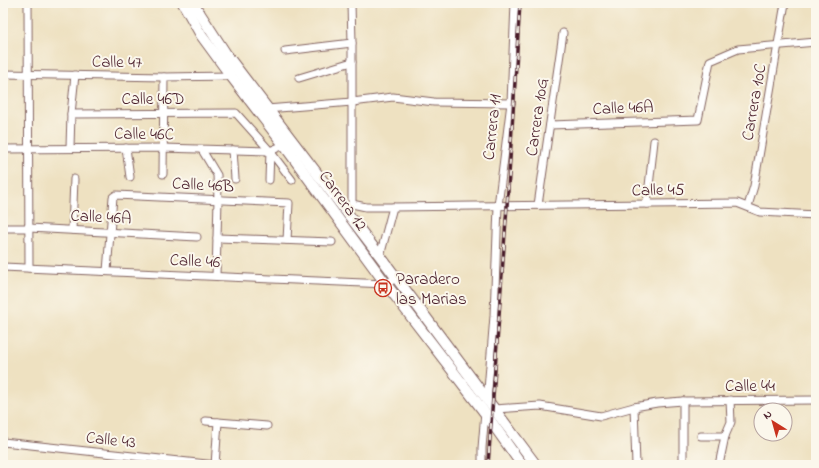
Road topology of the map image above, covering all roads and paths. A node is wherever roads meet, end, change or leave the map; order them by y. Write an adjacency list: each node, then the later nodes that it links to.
1 (28, 3): 14 (street)
2 (183, 3): 16 (main road, Carrera 12)
3 (193, 3): 21 (main road, Carrera 12)
4 (350, 3): 9 (street)
5 (515, 3): 20 (street, Carrera 11)
6 (785, 3): 10 (street, Carrera 10C)
7 (563, 33): 24 (street, Carrera 10G)
8 (816, 42): 10 (street)
9 (352, 43): 11 (street); 12 (street)
10 (778, 45): 24 (street, Calle 46A); 45 (street, Carrera 10C)
11 (285, 51)
12 (352, 62): 18 (street); 19 (street)
13 (3, 74): 14 (street, Calle 47)
14 (28, 74): 15 (street, Calle 47); 28 (street)
15 (75, 75): 17 (street, Calle 47); 23 (street)
16 (231, 76): 17 (street, Calle 47); 26 (main road, Carrera 12)
17 (164, 77): 22 (street)
18 (299, 78)
19 (352, 102): 20 (street); 21 (street); 47 (street)
20 (511, 103): 44 (street, Carrera 11)
21 (267, 109): 47 (main road, Carrera 12)
22 (165, 113): 23 (street, Calle 46D); 30 (street); 34 (street, Calle 46D)
23 (71, 114): 27 (street)
24 (550, 125): 43 (street, Carrera 10G)
25 (654, 141): 42 (street)
26 (284, 144): 34 (street, Calle 46C); 63 (main road, Carrera 12)
27 (70, 147): 28 (street, Calle 46C); 29 (street, Calle 46C)
28 (28, 148): 31 (street, Calle 46C); 50 (street)
29 (126, 148): 30 (street, Calle 46C); 36 (street)
30 (162, 148): 32 (street, Calle 46C); 35 (street)
31 (3, 149)
32 (202, 150): 33 (street, Calle 46C); 41 (street)
33 (233, 150): 34 (street, Calle 46C); 38 (street)
34 (270, 151): 39 (street); 40 (street)
35 (163, 174)
36 (130, 177)
37 (74, 178): 51 (street)
38 (235, 179)
39 (269, 180)
40 (292, 180)
41 (218, 199): 52 (street, Calle 46B); 54 (street); 55 (street, Calle 46B)
42 (647, 204): 43 (street, Calle 45); 45 (street, Calle 45)
43 (538, 205): 44 (street, Calle 45)
44 (498, 206): 46 (street, Calle 45); 64 (street, Carrera 11)
45 (748, 206): 48 (street, Calle 45)
46 (393, 207): 47 (street, Calle 45); 57 (street)
47 (349, 208): 57 (main road, Carrera 12)
48 (816, 215)
49 (4, 228): 50 (street, Calle 46A)
50 (29, 228): 51 (street, Calle 46A); 59 (street)
51 (72, 230): 52 (street, Calle 46A)
52 (111, 232): 53 (street, Calle 46A); 60 (street)
53 (197, 237)
54 (217, 238): 55 (street); 61 (street)
55 (287, 240): 56 (street)
56 (332, 242)
57 (380, 256): 62 (main road, Carrera 12)
58 (3, 266): 59 (street, Calle 46)
59 (29, 268): 60 (street, Calle 46)
60 (107, 271): 61 (street, Calle 46)
61 (216, 276): 63 (street, Calle 46)
62 (396, 278): 63 (street); 64 (main road, Carrera 12)
63 (386, 284): 69 (main road, Carrera 12)
64 (488, 400): 69 (main road)
65 (730, 400): 66 (street, Calle 44); 67 (street, Calle 44); 74 (street)
66 (816, 400)
67 (683, 401): 68 (street, Calle 44); 81 (street)
68 (634, 407): 69 (street, Calle 44); 80 (street)
69 (490, 411): 77 (street); 78 (main road); 79 (main road)
70 (206, 421): 71 (street)
71 (218, 422): 72 (street); 76 (street)
72 (267, 426)
73 (701, 436): 74 (street)
74 (725, 436): 82 (street)
75 (3, 442): 76 (street, Calle 43)
76 (215, 465)
77 (482, 465)
78 (522, 465)
79 (536, 465)
80 (636, 465)
81 (683, 465)
82 (719, 465)

